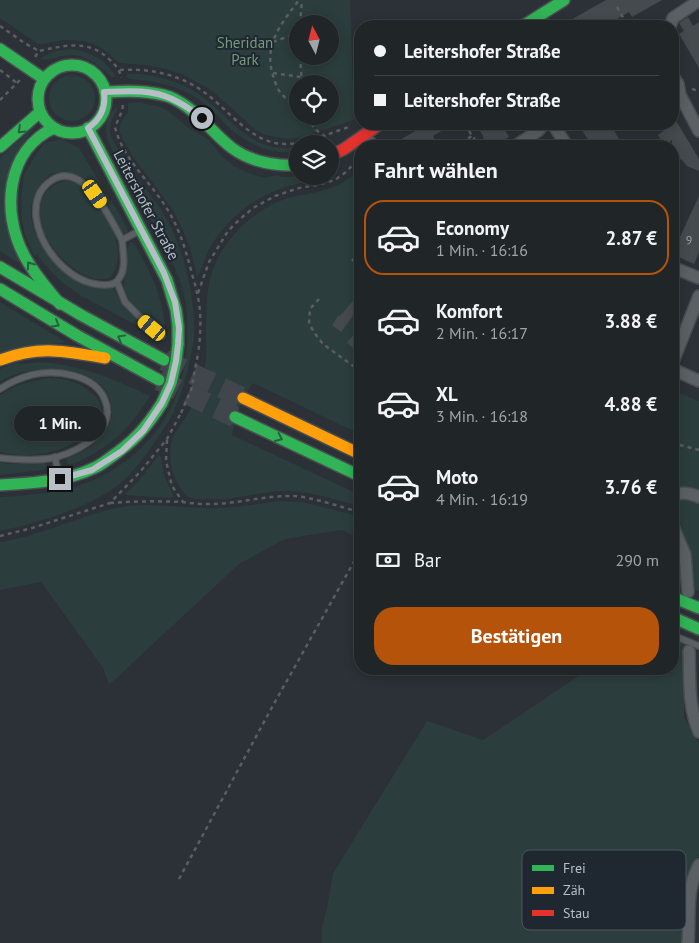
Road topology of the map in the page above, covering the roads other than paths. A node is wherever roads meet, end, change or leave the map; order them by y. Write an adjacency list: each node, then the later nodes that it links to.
1 (564, 0): 3 (main road)
2 (694, 0): 4 (street)
3 (532, 20)
4 (672, 20)
5 (0, 49): 6 (main road)
6 (44, 79): 8 (main road); 9 (main road)
7 (679, 90): 14 (street)
8 (104, 92): 11 (main road); 22 (main road)
9 (40, 112): 10 (main road); 20 (main road, one-way to 20)
10 (54, 128): 11 (main road); 31 (main road, one-way to 10)
11 (88, 128): 23 (main road, Leitershofer Straße)
12 (371, 130): 15 (main road)
13 (539, 130): 18 (street)
14 (699, 131)
15 (364, 135): 16 (main road); 17 (street)
16 (357, 140)
17 (368, 140)
18 (525, 140)
19 (354, 142): 21 (main road)
20 (0, 148)
21 (339, 152)
22 (289, 166)
23 (141, 230): 24 (lane); 47 (main road, Leitershofer Straße, bridge)
24 (122, 240): 28 (lane); 28 (lane)
25 (0, 267): 31 (main road)
26 (679, 270): 27 (street)
27 (699, 278)
28 (117, 282): 32 (lane)
29 (0, 290): 35 (main road, one-way to 35)
30 (699, 296): 33 (street)
31 (60, 304): 36 (main road, one-way to 31)
32 (162, 336)
33 (679, 346)
34 (0, 360): 35 (main road)
35 (120, 360): 38 (main road)
36 (164, 360)
37 (679, 372): 39 (street)
38 (159, 380)
39 (699, 381)
40 (0, 389): 44 (lane)
41 (243, 398): 43 (main road)
42 (235, 418): 46 (main road, one-way to 46)
43 (354, 451)
44 (55, 457): 45 (lane); 47 (lane)
45 (0, 458)
46 (354, 473)
47 (60, 479): 48 (main road, Leitershofer Straße)
48 (0, 485)
49 (679, 494): 50 (street)
50 (699, 497)
51 (679, 541): 52 (street)
52 (688, 592)
53 (679, 599): 54 (main road)
54 (699, 608)
55 (679, 620): 56 (main road)
56 (699, 629)
57 (679, 639): 58 (lane)
58 (694, 649): 59 (street)
59 (699, 732)
60 (699, 864): 61 (street)
61 (688, 943)

